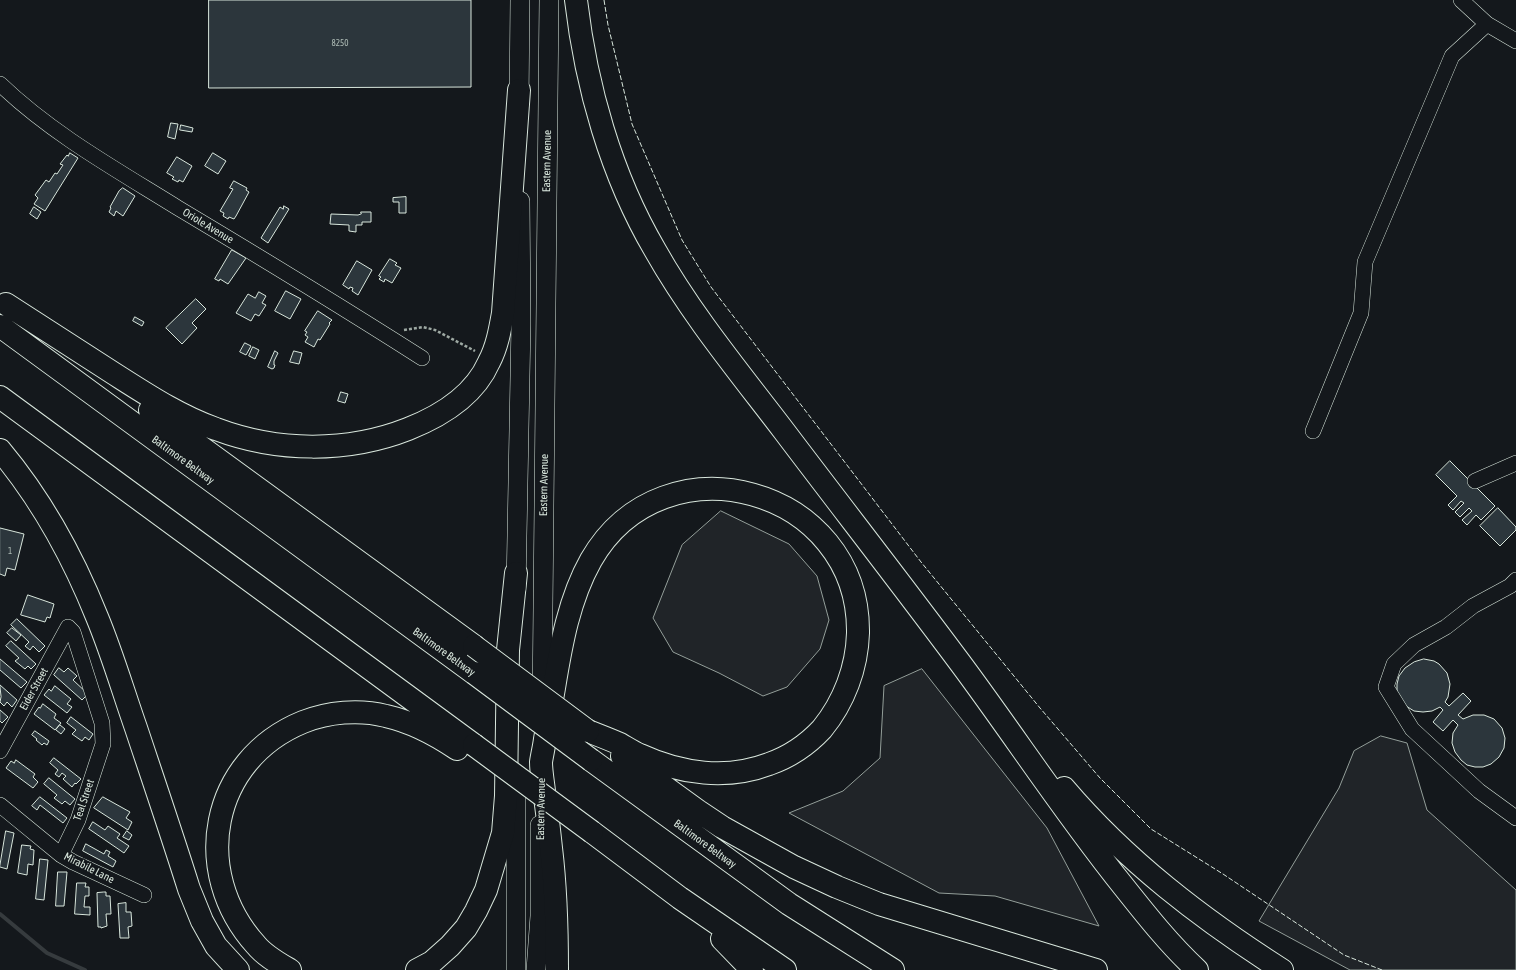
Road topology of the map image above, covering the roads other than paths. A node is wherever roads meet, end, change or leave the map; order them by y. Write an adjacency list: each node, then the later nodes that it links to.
1 (520, 0): 9 (main road)
2 (536, 0): 10 (main road)
3 (549, 0): 10 (main road, Eastern Avenue)
4 (576, 0): 21 (highway)
5 (1461, 0): 6 (street)
6 (1486, 24): 7 (street); 15 (street)
7 (1516, 41)
8 (0, 84): 13 (street, Oriole Avenue)
9 (519, 90): 11 (highway); 19 (main road)
10 (548, 110): 26 (main road, Eastern Avenue)
11 (3, 302): 22 (highway, bridge)
12 (0, 326): 40 (highway, Baltimore Beltway, bridge)
13 (422, 358)
14 (0, 397): 25 (highway)
15 (1313, 431)
16 (0, 450): 32 (highway)
17 (1516, 464): 18 (street)
18 (1475, 481)
19 (516, 572): 34 (highway); 35 (main road)
20 (1516, 580): 28 (street)
21 (962, 666): 42 (highway); 43 (highway)
22 (588, 731): 26 (highway); 41 (highway)
23 (103, 744): 24 (street, Eider Street); 29 (street, Teal Street)
24 (0, 751)
25 (474, 752): 31 (highway, bridge); 33 (highway)
26 (541, 764): 36 (main road, Eastern Avenue); 37 (highway)
27 (0, 805): 29 (street, Mirabile Lane)
28 (1516, 818)
29 (61, 855): 30 (street, Mirabile Lane)
30 (144, 894)
31 (680, 898): 38 (highway); 39 (highway)
32 (238, 970)
33 (290, 970)
34 (417, 970)
35 (516, 970)
36 (536, 970)
37 (557, 970)
38 (752, 970)
39 (785, 970)
40 (893, 970)
41 (1096, 970)
42 (1197, 970)
43 (1282, 970)

